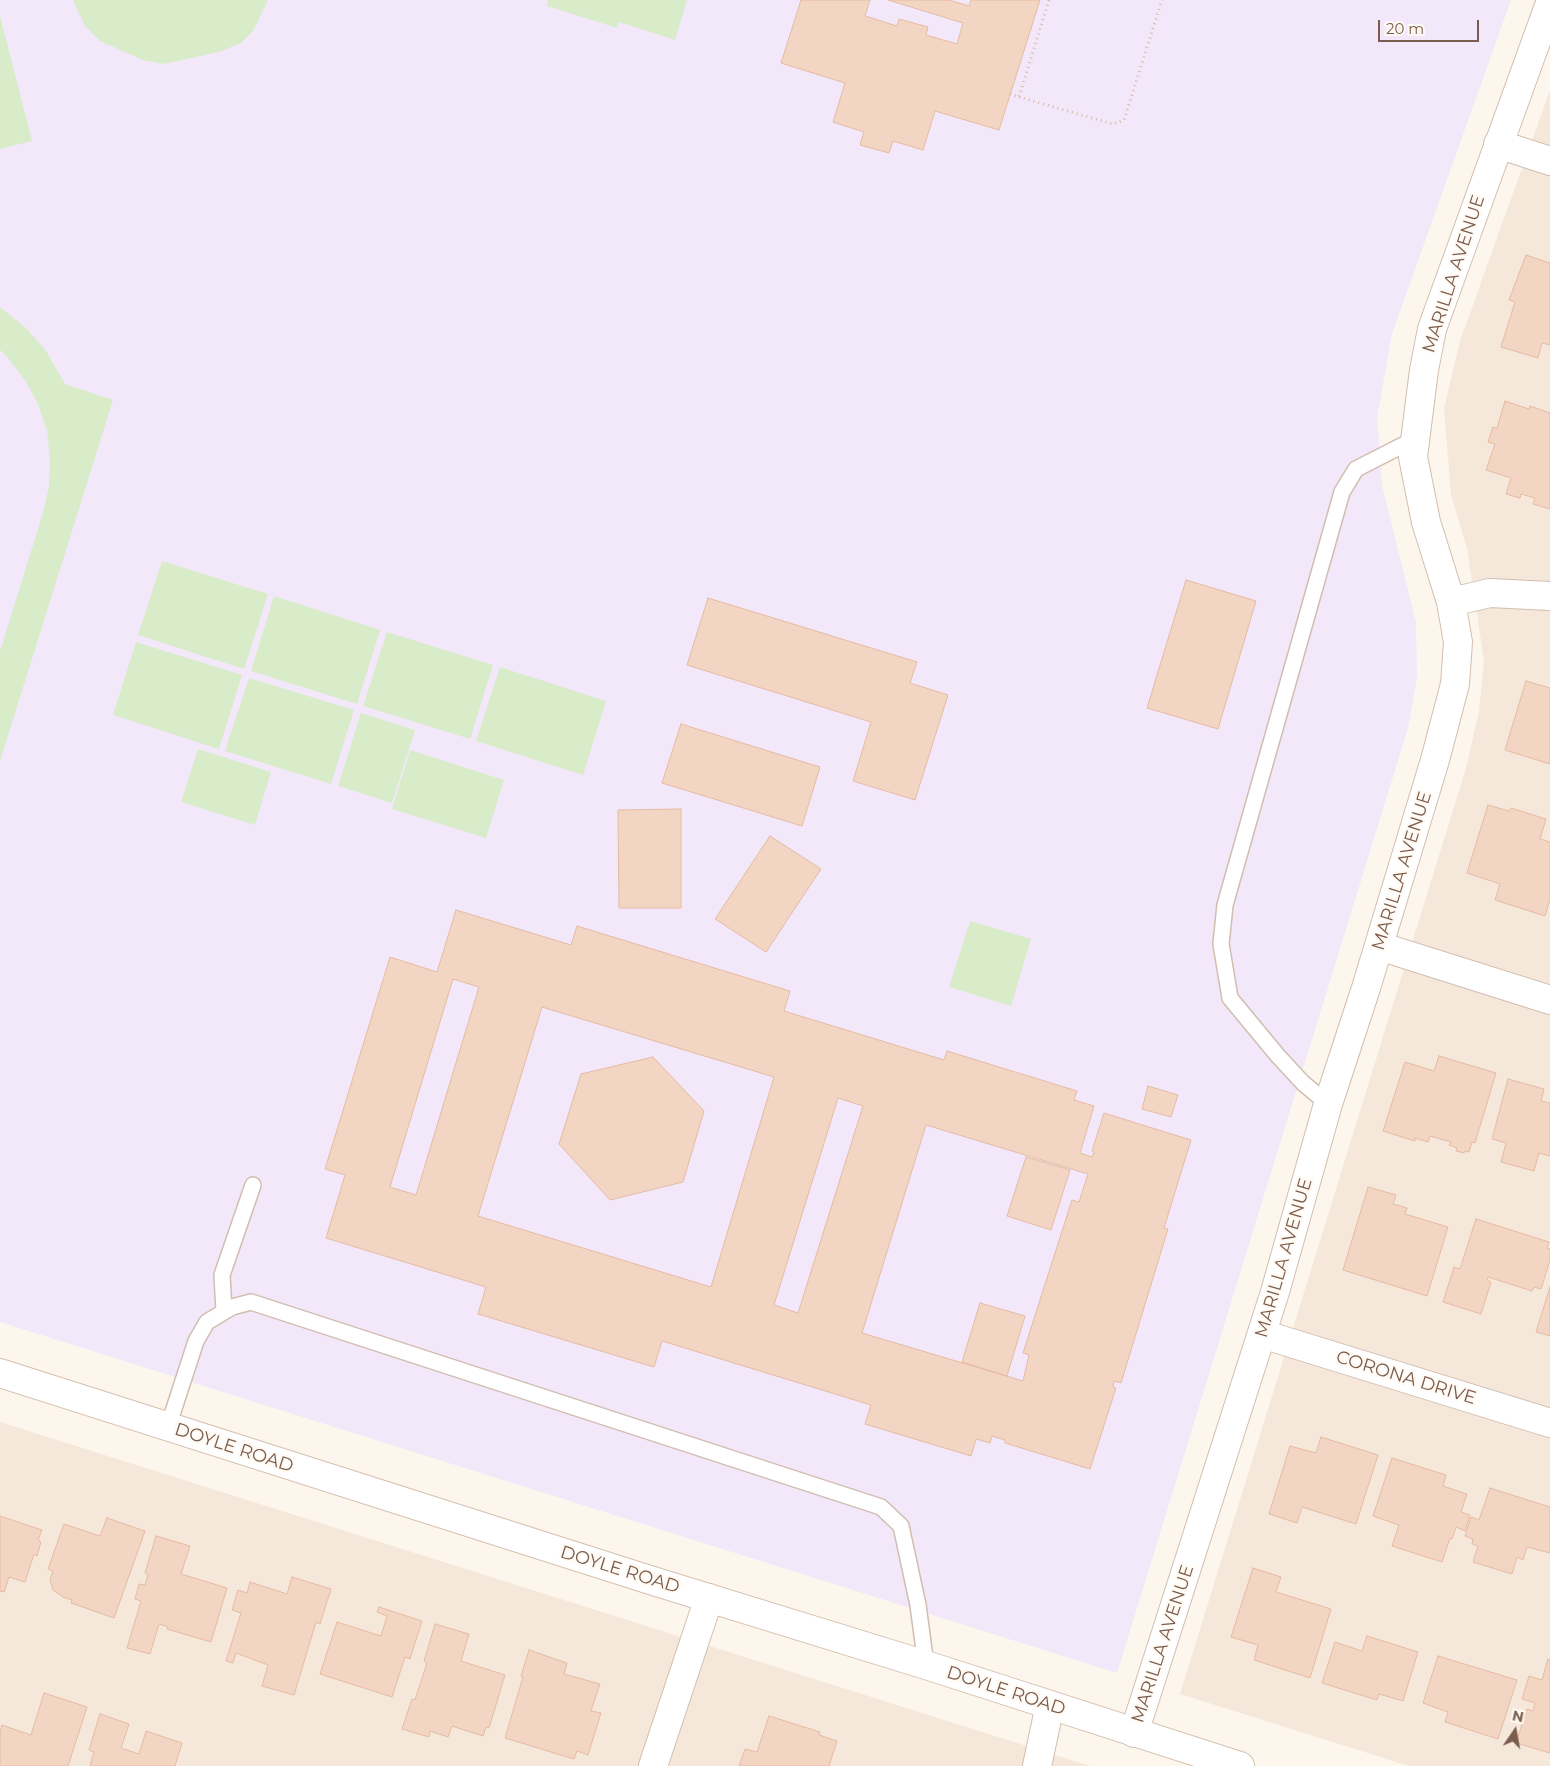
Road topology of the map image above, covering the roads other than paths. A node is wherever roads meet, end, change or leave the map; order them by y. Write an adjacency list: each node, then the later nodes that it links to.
1 (1550, 3): 2 (street, MARILLA AVENUE)
2 (1498, 144): 3 (street); 4 (street, MARILLA AVENUE)
3 (1550, 161)
4 (1415, 439): 6 (street, MARILLA AVENUE); 9 (lane)
5 (1550, 596): 6 (street)
6 (1451, 602): 7 (street, MARILLA AVENUE)
7 (1379, 946): 8 (street); 9 (street, MARILLA AVENUE)
8 (1550, 1000)
9 (1328, 1104): 12 (street, MARILLA AVENUE)
10 (253, 1185): 11 (lane)
11 (224, 1311): 15 (lane); 17 (lane)
12 (1262, 1334): 14 (street, CORONA DRIVE); 19 (street, MARILLA AVENUE)
13 (0, 1374): 15 (street, DOYLE ROAD)
14 (1550, 1423)
15 (168, 1427): 16 (street, DOYLE ROAD)
16 (709, 1598): 17 (street, DOYLE ROAD); 20 (street)
17 (926, 1665): 18 (street, DOYLE ROAD)
18 (1050, 1705): 19 (street, DOYLE ROAD); 21 (street)
19 (1134, 1733): 22 (street, DOYLE ROAD)
20 (653, 1766)
21 (1037, 1766)
22 (1240, 1766)

